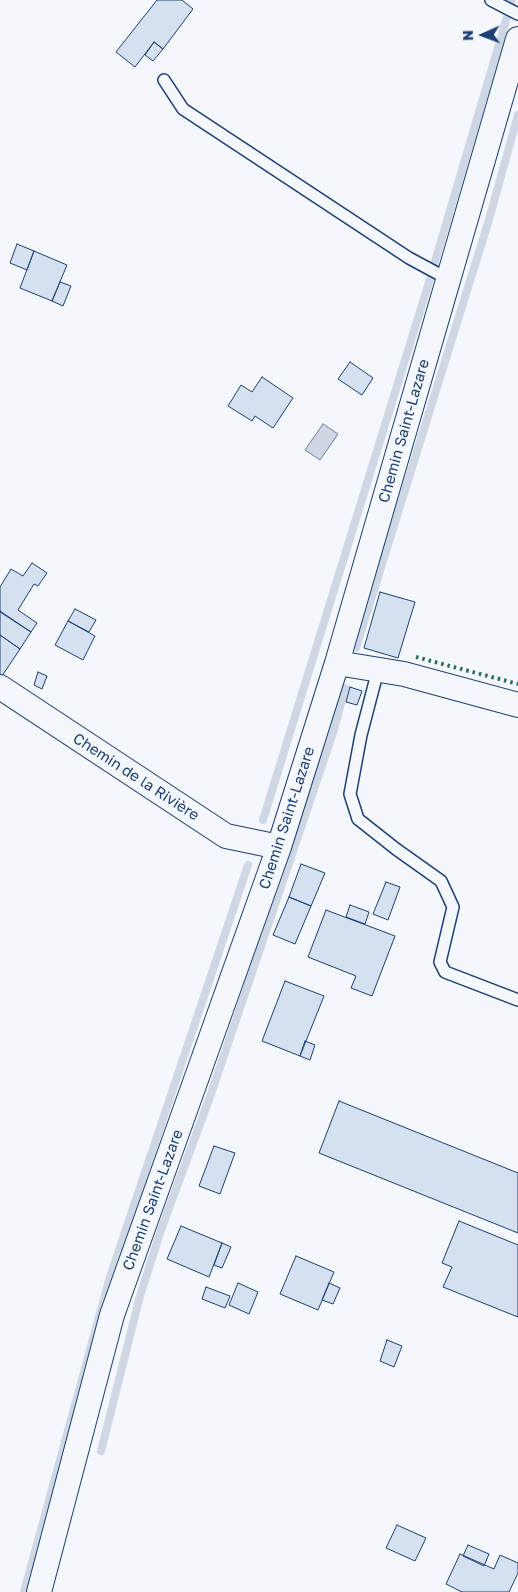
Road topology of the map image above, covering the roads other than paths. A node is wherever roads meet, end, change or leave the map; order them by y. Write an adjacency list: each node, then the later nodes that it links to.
1 (494, 2): 2 (lane)
2 (518, 14)
3 (518, 39): 5 (street, Chemin Saint-Lazare)
4 (164, 80): 5 (lane)
5 (446, 278): 6 (street, Chemin Saint-Lazare)
6 (336, 663): 7 (street); 10 (street, Chemin Saint-Lazare)
7 (378, 670): 9 (street); 11 (lane)
8 (0, 687): 10 (street, Chemin de la Rivière)
9 (518, 705)
10 (279, 847): 12 (street, Chemin Saint-Lazare)
11 (518, 1000)
12 (39, 1592)

